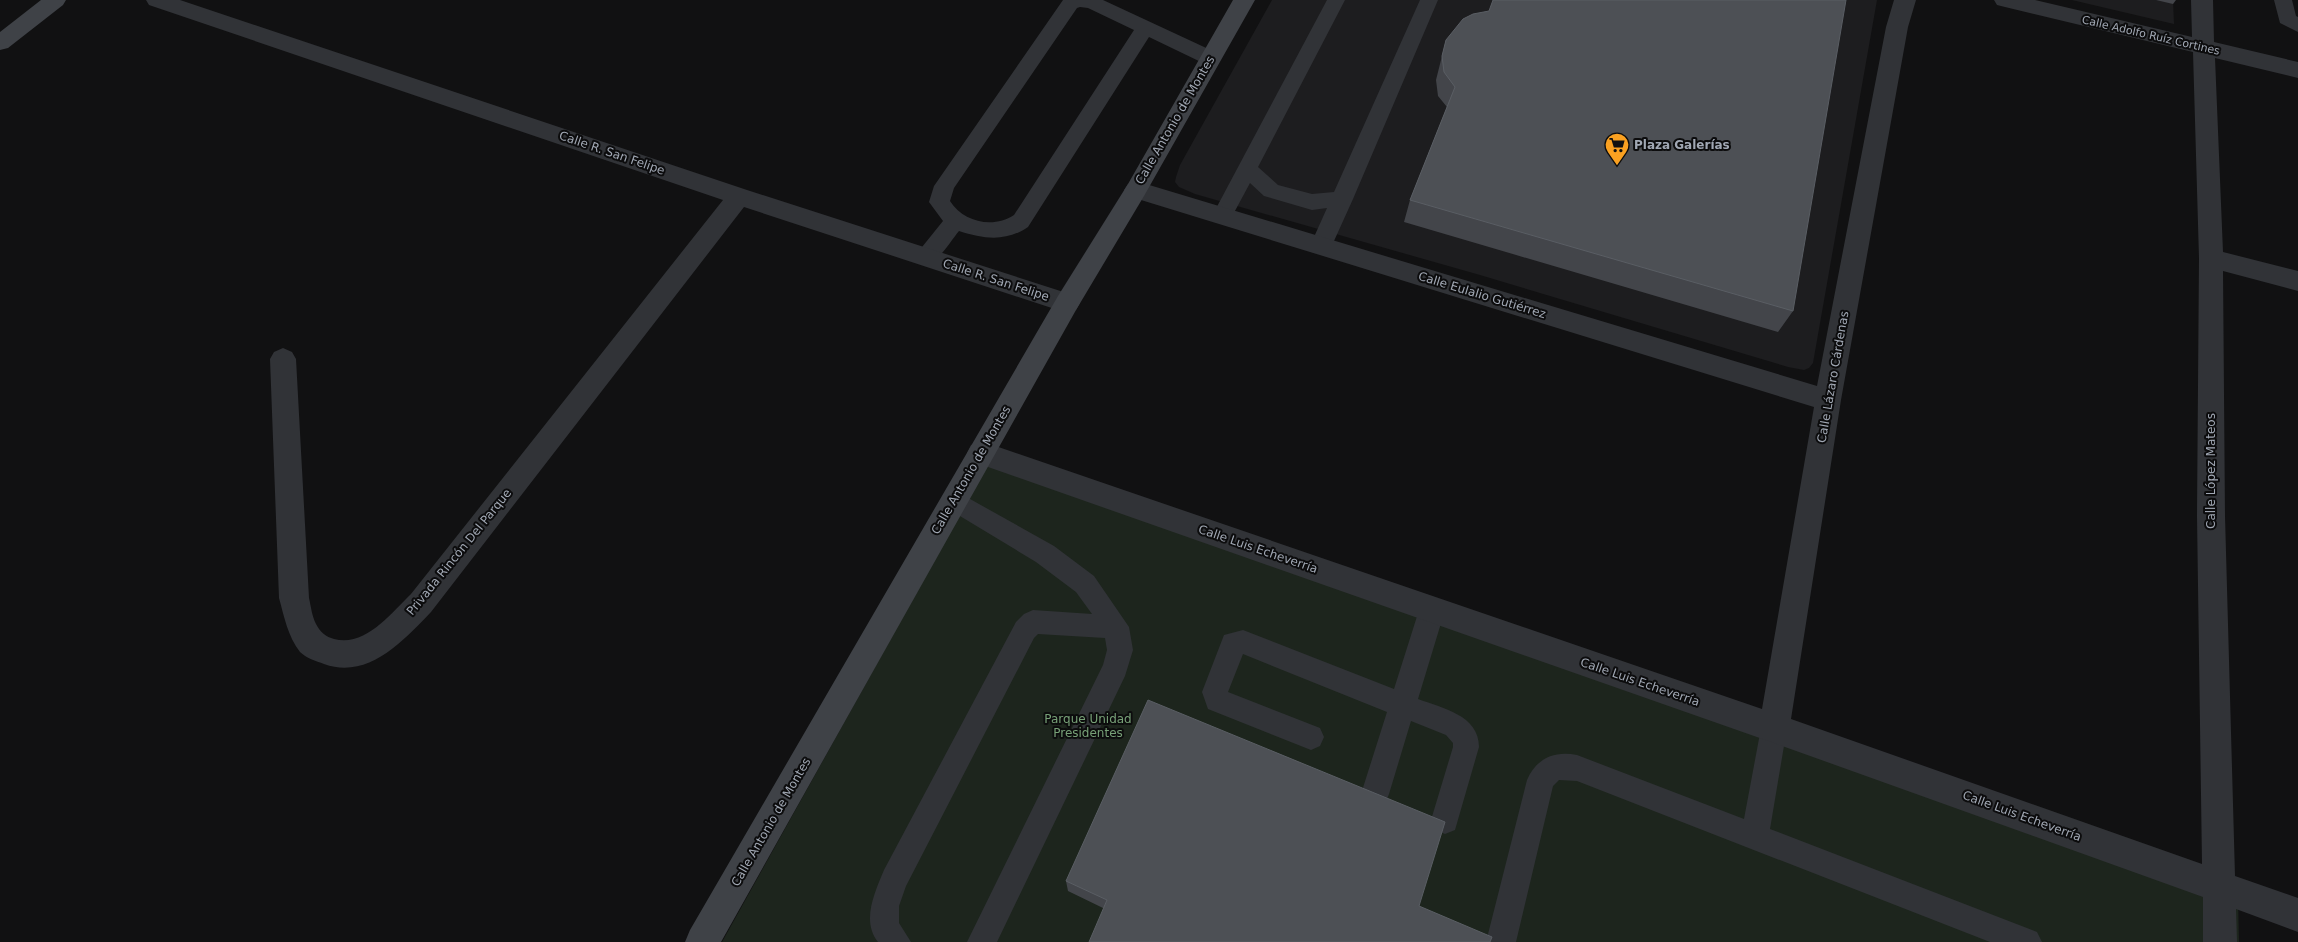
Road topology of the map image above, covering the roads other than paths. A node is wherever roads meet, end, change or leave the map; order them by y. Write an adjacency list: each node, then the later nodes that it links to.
1 (55, 0): 12 (main road)
2 (157, 0): 18 (street, Calle R. San Felipe)
3 (1244, 0): 14 (main road, Calle Antonio de Montes)
4 (1336, 0): 16 (lane)
5 (1429, 0): 19 (lane)
6 (1905, 0): 28 (street, Calle Lázaro Cárdenas)
7 (2005, 0): 13 (street, Calle Adolfo Ruíz Cortines)
8 (2202, 0): 13 (street, Calle López Mateos)
9 (2283, 0): 10 (lane)
10 (2298, 26)
11 (1146, 28): 14 (lane); 21 (lane); 21 (lane)
12 (0, 44)
13 (2203, 47): 15 (street, Calle Adolfo Ruíz Cortines); 24 (street, Calle López Mateos)
14 (1210, 58): 17 (main road, Calle Antonio de Montes)
15 (2298, 70)
16 (1248, 170): 19 (lane); 20 (lane)
17 (1136, 190): 20 (street, Calle Eulalio Gutiérrez); 26 (main road, Calle Antonio de Montes)
18 (738, 196): 23 (street, Calle R. San Felipe); 27 (street, Privada Rincón Del Parque)
19 (1343, 199): 22 (lane)
20 (1222, 216): 22 (street, Calle Eulalio Gutiérrez)
21 (956, 220): 23 (lane)
22 (1321, 246): 28 (street, Calle Eulalio Gutiérrez)
23 (925, 257): 26 (street, Calle R. San Felipe)
24 (2211, 258): 25 (street); 39 (street, Calle López Mateos)
25 (2298, 281)
26 (1067, 303): 29 (main road, Calle Antonio de Montes)
27 (283, 359)
28 (1828, 400): 34 (street, Calle Lázaro Cárdenas)
29 (981, 453): 30 (main road, Calle Antonio de Montes); 31 (street, Calle Luis Echeverría)
30 (954, 500): 32 (lane); 41 (main road, Calle Antonio de Montes)
31 (1432, 610): 33 (lane); 34 (street, Calle Luis Echeverría)
32 (1116, 627): 42 (lane); 43 (lane)
33 (1402, 706): 35 (lane); 36 (lane); 37 (lane)
34 (1774, 728): 38 (lane); 39 (street, Calle Luis Echeverría)
35 (1311, 737)
36 (1375, 794)
37 (1445, 820)
38 (1755, 837): 44 (lane); 45 (lane)
39 (2219, 886): 40 (street, Calle Luis Echeverría); 46 (street, Calle López Mateos)
40 (2298, 915)
41 (702, 942)
42 (896, 942)
43 (982, 942)
44 (1501, 942)
45 (2027, 942)
46 (2220, 942)

